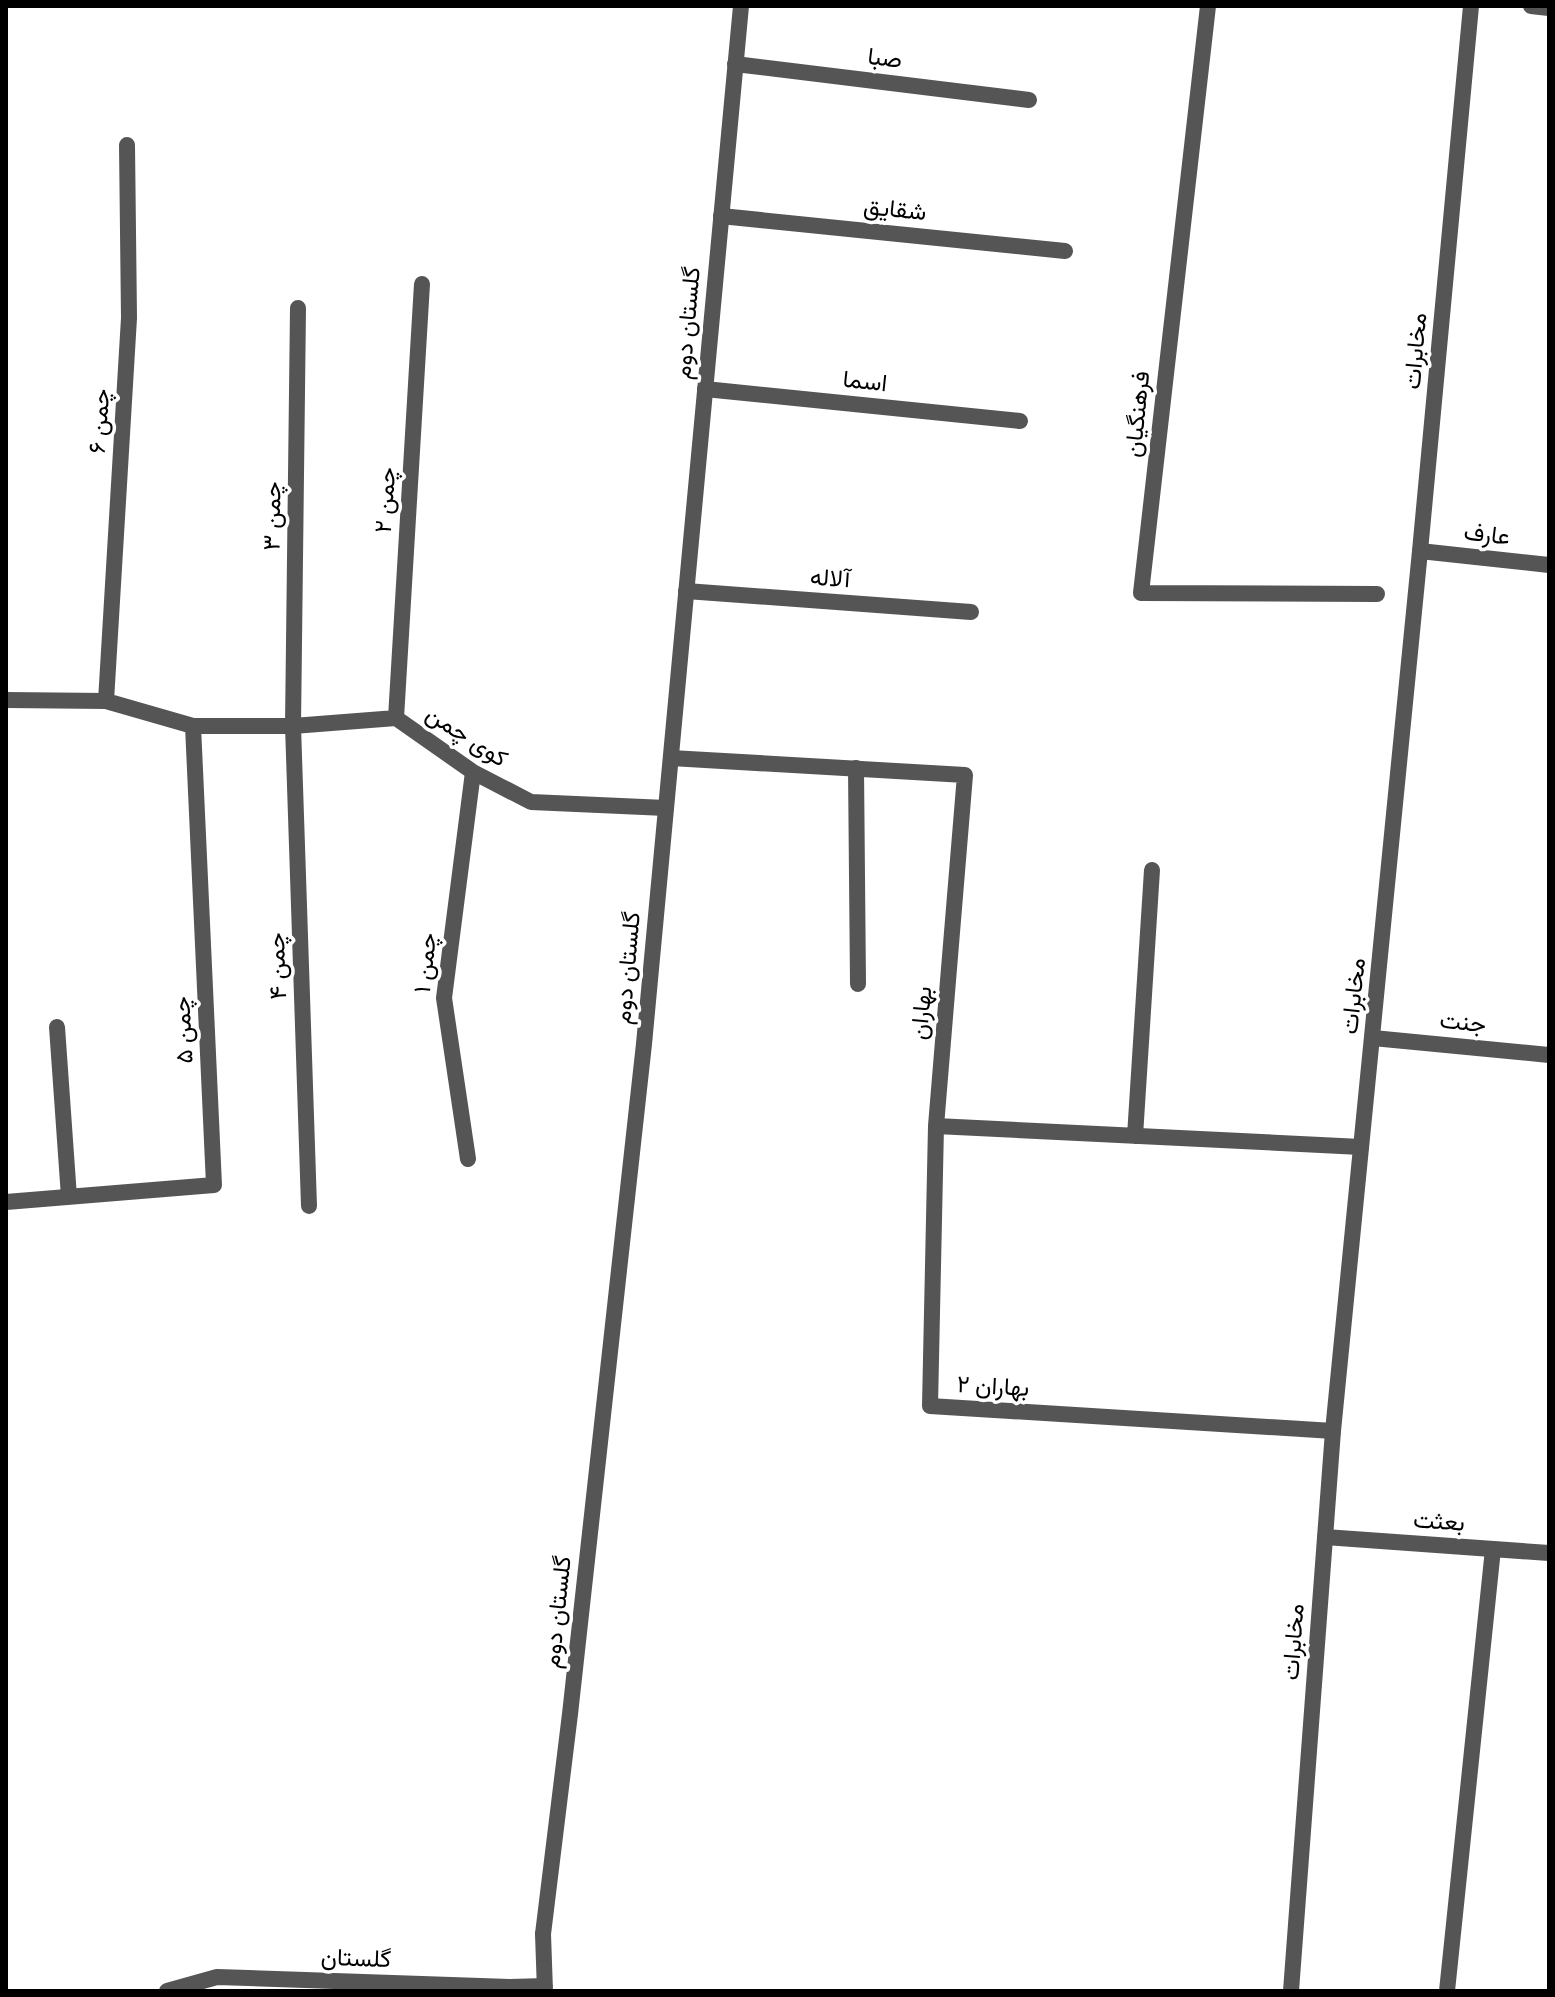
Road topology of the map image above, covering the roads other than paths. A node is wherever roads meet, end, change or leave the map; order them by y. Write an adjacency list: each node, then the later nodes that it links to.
1 (741, 6): 6 (street, گلستان دوم)
2 (1208, 6): 18 (street, فرهنگیان)
3 (1471, 6): 15 (street, مخابرات)
4 (1531, 6): 5 (street)
5 (1549, 8)
6 (735, 64): 7 (street, صبا); 9 (street, گلستان دوم)
7 (1029, 100)
8 (127, 145): 21 (street, چمن ۶)
9 (721, 216): 10 (street, شقایق); 13 (street, گلستان دوم)
10 (1065, 251)
11 (422, 284): 22 (street, چمن ۲)
12 (298, 308): 24 (street, چمن ۳)
13 (705, 389): 14 (street, اسما); 17 (street, گلستان دوم)
14 (1020, 421)
15 (1420, 551): 16 (street, عارف); 32 (street, مخابرات)
16 (1549, 565)
17 (686, 591): 19 (street, آلاله); 25 (street, گلستان دوم)
18 (1377, 594)
19 (971, 612)
20 (6, 700): 21 (street, کوی چمن)
21 (106, 701): 23 (street, کوی چمن)
22 (396, 718): 24 (street, کوی چمن); 27 (street, کوی چمن)
23 (193, 726): 24 (street, کوی چمن); 38 (street, چمن ۵)
24 (293, 726): 40 (street, چمن ۴)
25 (671, 758): 26 (street, بهاران); 28 (street, گلستان دوم)
26 (856, 768): 30 (street); 34 (street, بهاران)
27 (473, 772): 28 (street, کوی چمن); 37 (street, چمن ۱)
28 (666, 808): 45 (street, گلستان دوم)
29 (1152, 870): 35 (street)
30 (858, 984)
31 (57, 1027): 38 (street)
32 (1373, 1038): 33 (street, جنت); 36 (street, مخابرات)
33 (1549, 1055)
34 (936, 1126): 35 (street); 41 (street, بهاران ۲)
35 (1135, 1136): 36 (street)
36 (1361, 1147): 41 (street, مخابرات)
37 (468, 1159)
38 (69, 1197): 39 (street, چمن ۵)
39 (6, 1202)
40 (309, 1206)
41 (1333, 1431): 42 (street, مخابرات)
42 (1325, 1537): 43 (street, بعثت); 47 (street, مخابرات)
43 (1493, 1549): 44 (street, بعثت); 48 (street)
44 (1549, 1553)
45 (545, 1989): 46 (street, گلستان)
46 (167, 1991)
47 (1291, 1991)
48 (1447, 1991)

